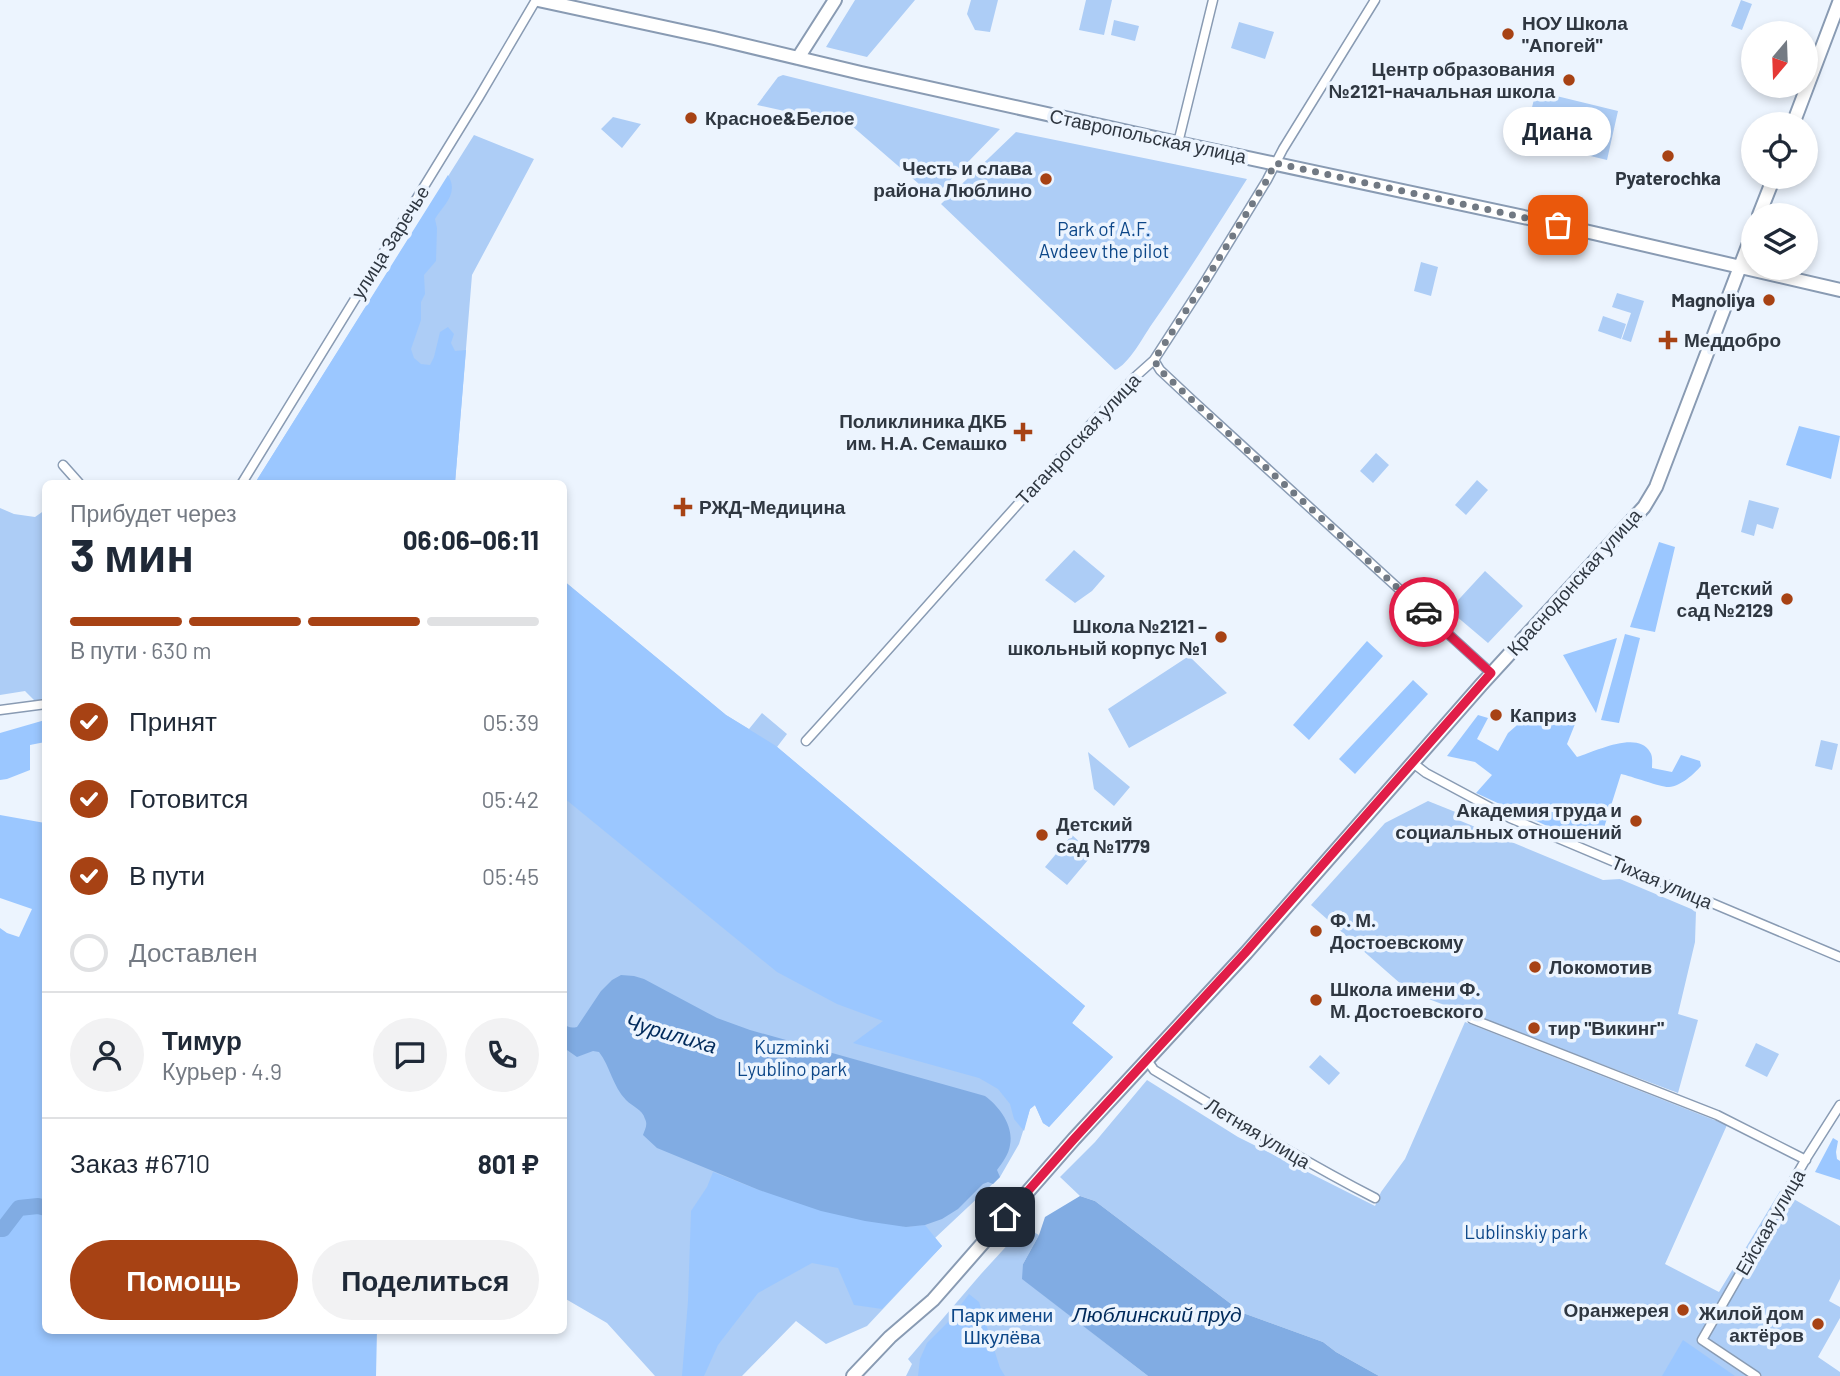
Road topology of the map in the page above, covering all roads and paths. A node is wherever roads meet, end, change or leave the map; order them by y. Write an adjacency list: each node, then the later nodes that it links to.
1 (537, 0): 6 (main road, Ставропольская улица); 16 (street, улица Заречье)
2 (835, 0): 6 (main road)
3 (1213, 0): 8 (street)
4 (1375, 0): 9 (street, Таганрогская улица)
5 (1840, 0): 7 (main road)
6 (799, 58): 8 (main road, Ставропольская улица)
7 (1798, 112)
8 (1178, 143): 9 (main road, Ставропольская улица)
9 (1275, 163): 11 (main road, Ставропольская улица); 13 (street, Таганрогская улица)
10 (1741, 263): 11 (main road, Краснодонская улица)
11 (1739, 268): 12 (main road, Ставропольская улица); 17 (main road, Краснодонская улица)
12 (1840, 290)
13 (1154, 360): 17 (street); 20 (street, Таганрогская улица)
14 (63, 465): 15 (street)
15 (76, 480)
16 (244, 480)
17 (1491, 673): 21 (main road, Краснодонская улица)
18 (42, 705): 19 (street)
19 (0, 710)
20 (806, 741)
21 (1413, 763): 22 (street, Тихая улица); 24 (main road, Краснодонская улица)
22 (1840, 957)
23 (1472, 1019): 26 (street)
24 (1147, 1060): 27 (street, Летняя улица); 28 (main road, Краснодонская улица)
25 (1840, 1105): 26 (street, Ейская улица)
26 (1806, 1160): 29 (street, Ейская улица)
27 (1375, 1198)
28 (853, 1376)
29 (1756, 1376)

